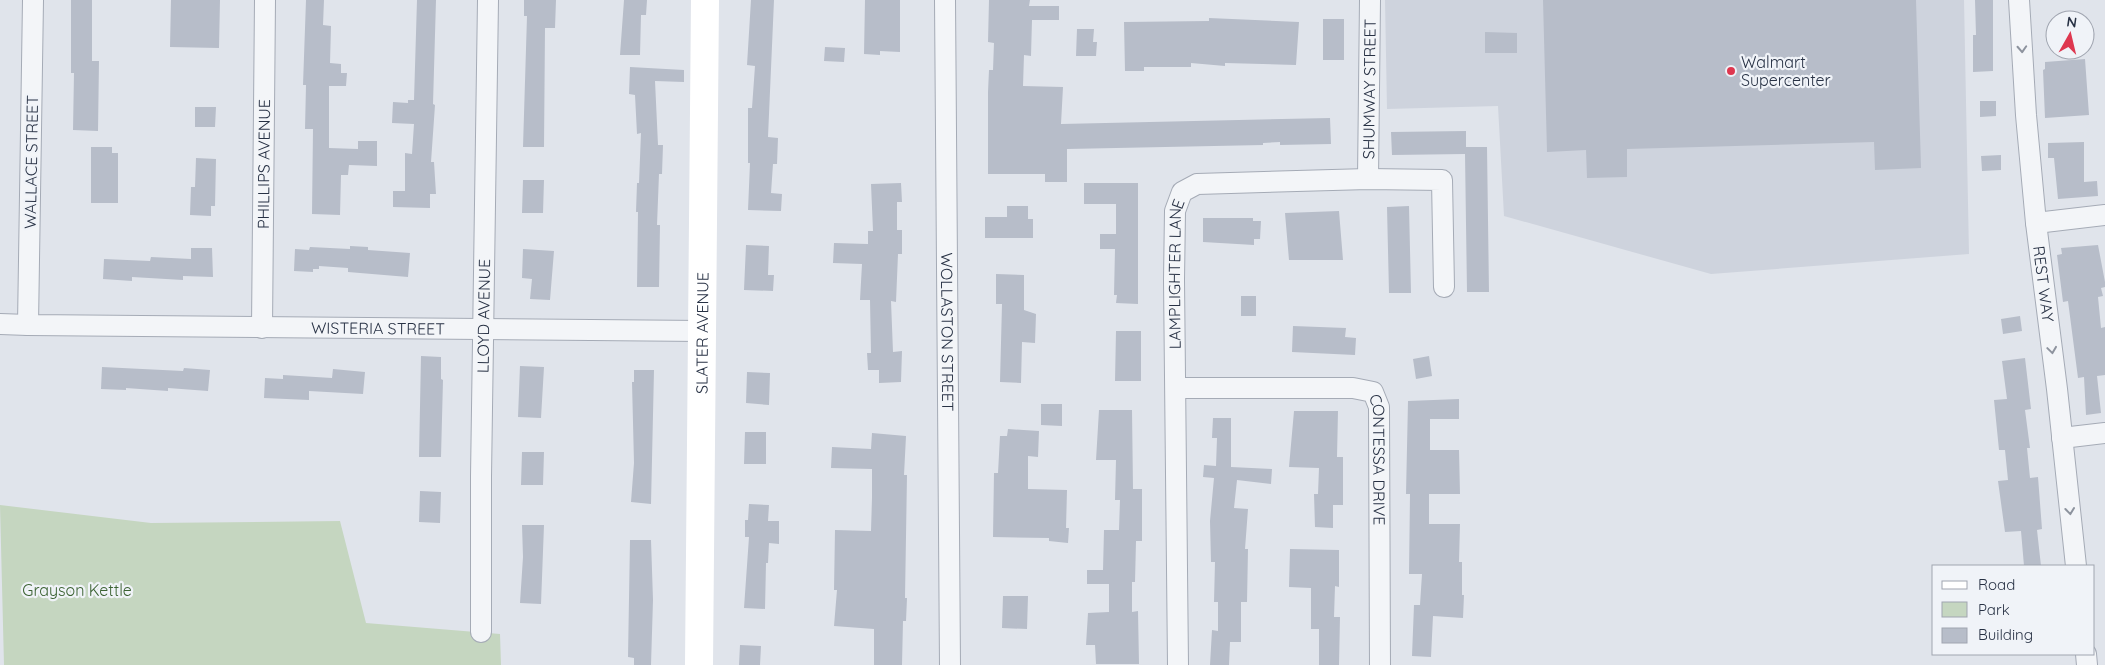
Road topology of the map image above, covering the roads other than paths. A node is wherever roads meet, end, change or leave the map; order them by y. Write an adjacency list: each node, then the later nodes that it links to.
1 (33, 0): 13 (street, WALLACE STREET)
2 (265, 0): 14 (street, PHILLIPS AVENUE)
3 (488, 0): 15 (street, LLOYD AVENUE)
4 (705, 0): 16 (street, SLATER AVENUE)
5 (945, 0): 23 (street, WOLLASTON STREET)
6 (1370, 0): 8 (street, SHUMWAY STREET)
7 (2019, 0): 10 (street, REST WAY, one-way to 10)
8 (1368, 179): 11 (street, LAMPLIGHTER LANE); 17 (street, LAMPLIGHTER LANE)
9 (2105, 215): 10 (street)
10 (2036, 223): 19 (street, REST WAY, one-way to 19)
11 (1444, 287)
12 (0, 324): 13 (street)
13 (28, 325): 14 (street, WISTERIA STREET)
14 (262, 328): 15 (street, WISTERIA STREET)
15 (483, 328): 16 (street, WISTERIA STREET); 21 (street, LLOYD AVENUE)
16 (702, 331): 22 (street, SLATER AVENUE)
17 (1176, 388): 24 (street, LAMPLIGHTER LANE); 25 (street, CONTESSA DRIVE)
18 (2105, 433): 19 (street)
19 (2062, 438): 20 (street, REST WAY, one-way to 20)
20 (2076, 565)
21 (482, 632)
22 (699, 665)
23 (950, 665)
24 (1178, 665)
25 (1380, 665)

